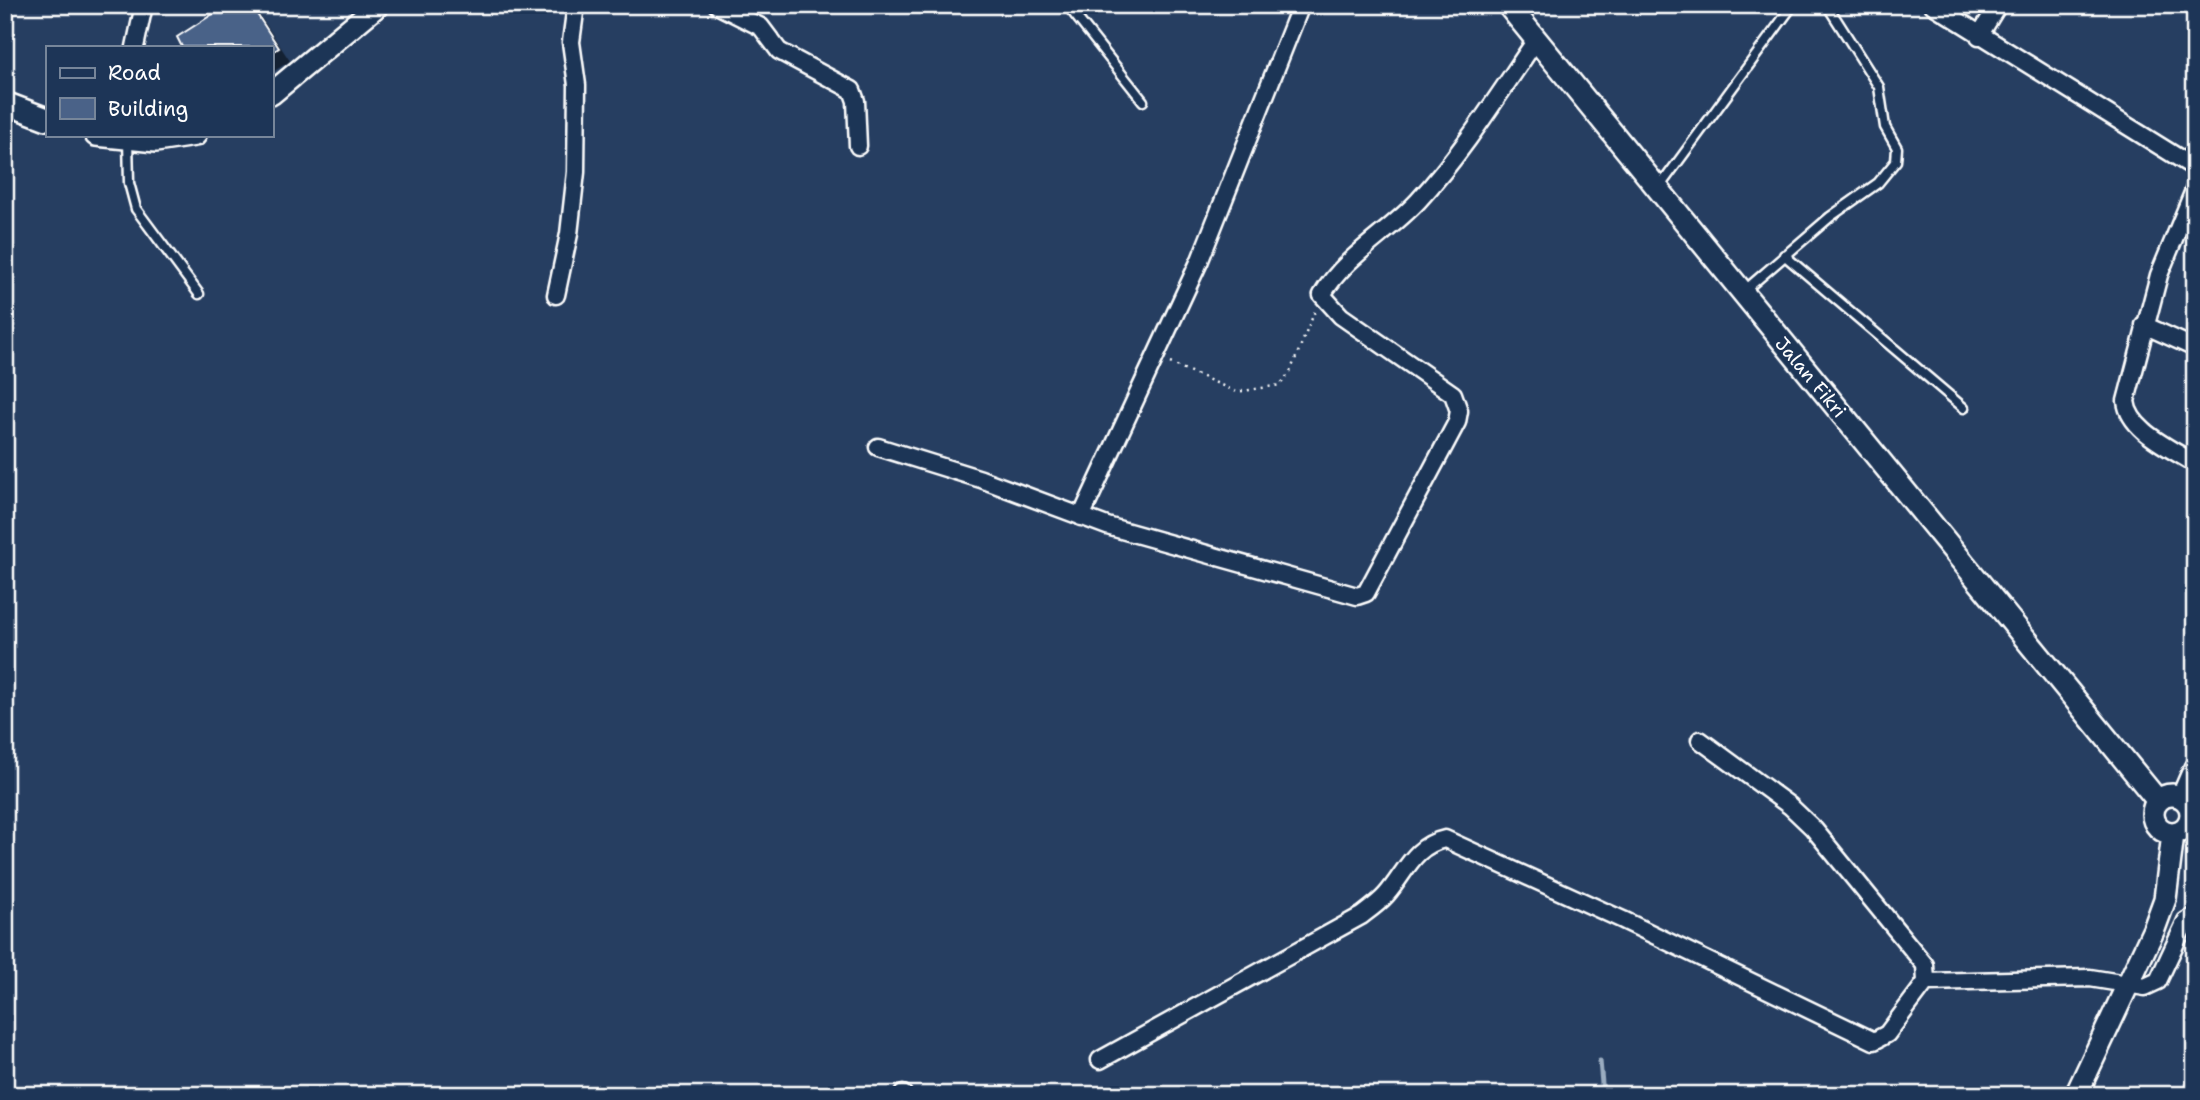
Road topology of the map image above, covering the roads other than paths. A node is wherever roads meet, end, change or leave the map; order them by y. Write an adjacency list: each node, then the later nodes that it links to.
1 (144, 5): 14 (street)
2 (378, 5): 15 (street)
3 (576, 5): 30 (street)
4 (717, 5): 22 (street)
5 (1067, 5): 16 (lane)
6 (1301, 5): 36 (street)
7 (1508, 5): 13 (street, Jalan Fikri)
8 (1793, 5): 25 (lane)
9 (1827, 5): 27 (lane)
10 (1933, 5): 12 (street)
11 (1998, 5): 12 (street)
12 (1979, 36): 23 (street)
13 (1536, 40): 25 (street, Jalan Fikri); 36 (street)
14 (135, 46)
15 (273, 92)
16 (1143, 101)
17 (5, 103): 18 (street)
18 (46, 119)
19 (106, 136): 21 (street)
20 (188, 136): 21 (street)
21 (128, 139): 29 (lane)
22 (858, 146)
23 (2195, 168)
24 (2195, 188): 26 (street)
25 (1658, 189): 28 (street, Jalan Fikri)
26 (2187, 226): 31 (street)
27 (1784, 255): 28 (lane); 33 (lane)
28 (1742, 293): 40 (street, Jalan Fikri)
29 (199, 294)
30 (556, 295)
31 (2144, 325): 32 (street); 35 (street)
32 (2195, 348)
33 (1964, 408)
34 (878, 447): 36 (street)
35 (2195, 464)
36 (1081, 517)
37 (1700, 740): 43 (street)
38 (2195, 768): 39 (street)
39 (2182, 797): 40 (street); 41 (street)
40 (2158, 801): 41 (street)
41 (2173, 834): 44 (street)
42 (2195, 916): 44 (street)
43 (1926, 982): 44 (street); 45 (street)
44 (2128, 983): 46 (street)
45 (1100, 1060)
46 (2076, 1095)

